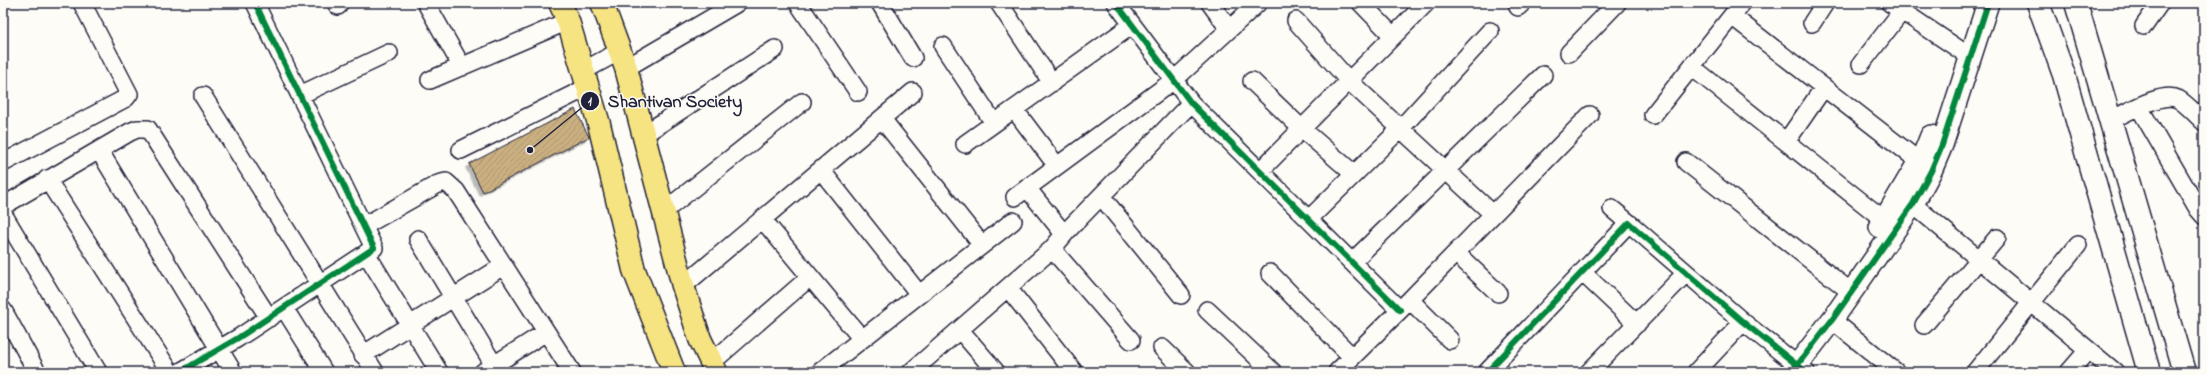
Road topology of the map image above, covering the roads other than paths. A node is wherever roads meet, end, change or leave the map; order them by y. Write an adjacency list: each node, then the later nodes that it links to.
1 (82, 3): 71 (street)
2 (255, 3): 51 (street)
3 (426, 3): 39 (street)
4 (602, 3): 37 (main road)
5 (737, 3): 37 (street)
6 (798, 3): 49 (street)
7 (880, 3): 36 (street)
8 (999, 3): 47 (street)
9 (1116, 3): 26 (street)
10 (1210, 3): 28 (street)
11 (1258, 3): 28 (street)
12 (1361, 3): 30 (street)
13 (1426, 3): 30 (street)
14 (1617, 3): 35 (street)
15 (1825, 3): 25 (street)
16 (1972, 3): 33 (street)
17 (1988, 3): 33 (street)
18 (2038, 3): 164 (main road)
19 (2076, 3): 60 (main road)
20 (2160, 3): 27 (street)
21 (1896, 7): 33 (street); 38 (street)
22 (1737, 10): 40 (street); 48 (street)
23 (564, 12): 39 (street); 42 (main road)
24 (1296, 21): 46 (street)
25 (1812, 23)
26 (1132, 25): 44 (street); 47 (street)
27 (2144, 26)
28 (1229, 29): 44 (street)
29 (1490, 32): 63 (street)
30 (1393, 36): 46 (street)
31 (943, 46): 61 (street)
32 (775, 49): 65 (street)
33 (1964, 52): 73 (street)
34 (388, 53): 51 (street)
35 (1569, 53)
36 (913, 58)
37 (623, 59): 42 (street); 65 (main road)
38 (1861, 64)
39 (462, 67): 43 (street)
40 (1692, 67): 58 (street); 66 (street)
41 (1543, 75): 74 (street)
42 (586, 79): 69 (street); 149 (main road)
43 (430, 80)
44 (1174, 80): 54 (street); 72 (street)
45 (1252, 81): 64 (street)
46 (1348, 81): 63 (street); 64 (street)
47 (1052, 83): 56 (street)
48 (1824, 88): 66 (street); 73 (street)
49 (858, 92)
50 (913, 92): 59 (street)
51 (300, 95): 92 (street)
52 (203, 96): 108 (street)
53 (802, 102): 83 (street)
54 (1191, 103): 76 (street); 79 (street)
55 (2138, 107): 60 (street); 62 (street); 86 (street)
56 (1014, 109): 61 (street); 72 (street)
57 (1590, 115): 85 (street)
58 (1653, 115)
59 (882, 119): 75 (street); 96 (street)
60 (2111, 120): 165 (main road)
61 (994, 122): 67 (street)
62 (2204, 122)
63 (1400, 128): 74 (street); 77 (street)
64 (1302, 129): 76 (street); 77 (street)
65 (643, 135): 83 (main road)
66 (1786, 142): 91 (street)
67 (965, 144)
68 (99, 150): 78 (street); 121 (street); 133 (street)
69 (461, 150)
70 (1686, 162): 111 (street)
71 (3, 163)
72 (1057, 166): 93 (street)
73 (1925, 166): 80 (street)
74 (1446, 169): 85 (street); 102 (street)
75 (821, 170): 88 (street); 112 (street)
76 (1260, 171): 87 (street)
77 (1354, 174): 87 (street)
78 (47, 180): 81 (street); 142 (street)
79 (1101, 196): 93 (street); 114 (street)
80 (1906, 199): 91 (street); 101 (street)
81 (3, 206)
82 (1612, 209): 90 (street)
83 (663, 212): 109 (main road)
84 (3, 214): 141 (street)
85 (1494, 214): 100 (street)
86 (2204, 216)
87 (1309, 219): 102 (street)
88 (763, 220): 107 (street); 109 (street)
89 (1013, 221): 96 (street)
90 (1629, 223): 105 (street); 106 (street)
91 (1890, 225): 111 (street)
92 (364, 226): 99 (street); 103 (street)
93 (1064, 234): 98 (street)
94 (1997, 238): 101 (street)
95 (418, 239): 115 (street)
96 (982, 245): 112 (street)
97 (2078, 245): 116 (street)
98 (1052, 249): 110 (street); 130 (street)
99 (366, 253): 108 (street); 126 (street)
100 (1456, 253): 113 (street); 117 (street)
101 (1979, 259): 116 (street); 125 (street)
102 (1352, 262): 117 (street)
103 (503, 266): 115 (street); 128 (street)
104 (1270, 273): 136 (street)
105 (1686, 273): 123 (street); 124 (street)
106 (1584, 274): 124 (street); 157 (street)
107 (810, 277): 129 (street); 137 (street)
108 (321, 284): 118 (street); 135 (street)
109 (684, 286): 137 (main road)
110 (1008, 288): 127 (street); 153 (street)
111 (1846, 288): 122 (street); 139 (street)
112 (919, 294): 129 (street)
113 (1498, 294)
114 (1181, 296)
115 (454, 298): 126 (street); 138 (street)
116 (2031, 303): 134 (street); 161 (street)
117 (1405, 305): 131 (street); 136 (street)
118 (284, 308): 121 (street); 145 (street)
119 (3, 310): 140 (street)
120 (1208, 310): 155 (street)
121 (268, 318): 133 (street)
122 (1832, 320): 139 (street); 160 (street)
123 (1743, 322): 139 (street); 159 (street)
124 (1637, 324): 158 (street)
125 (1924, 325)
126 (410, 326): 135 (street); 147 (street)
127 (960, 330): 151 (street); 152 (street)
128 (546, 332): 138 (street); 148 (street)
129 (862, 339): 150 (street)
130 (1131, 340)
131 (1450, 340)
132 (1162, 348): 154 (street)
133 (220, 349): 143 (street); 144 (street)
134 (2088, 350): 162 (street); 163 (street)
135 (363, 355): 146 (street)
136 (1352, 357): 156 (street)
137 (713, 367)
138 (488, 368)
139 (1793, 368)
140 (38, 372)
141 (98, 372)
142 (170, 372)
143 (180, 372)
144 (232, 372)
145 (324, 372)
146 (375, 372)
147 (439, 372)
148 (572, 372)
149 (674, 372)
150 (820, 372)
151 (913, 372)
152 (996, 372)
153 (1074, 372)
154 (1187, 372)
155 (1273, 372)
156 (1337, 372)
157 (1487, 372)
158 (1589, 372)
159 (1696, 372)
160 (1896, 372)
161 (1975, 372)
162 (2069, 372)
163 (2115, 372)
164 (2149, 372)
165 (2184, 372)

